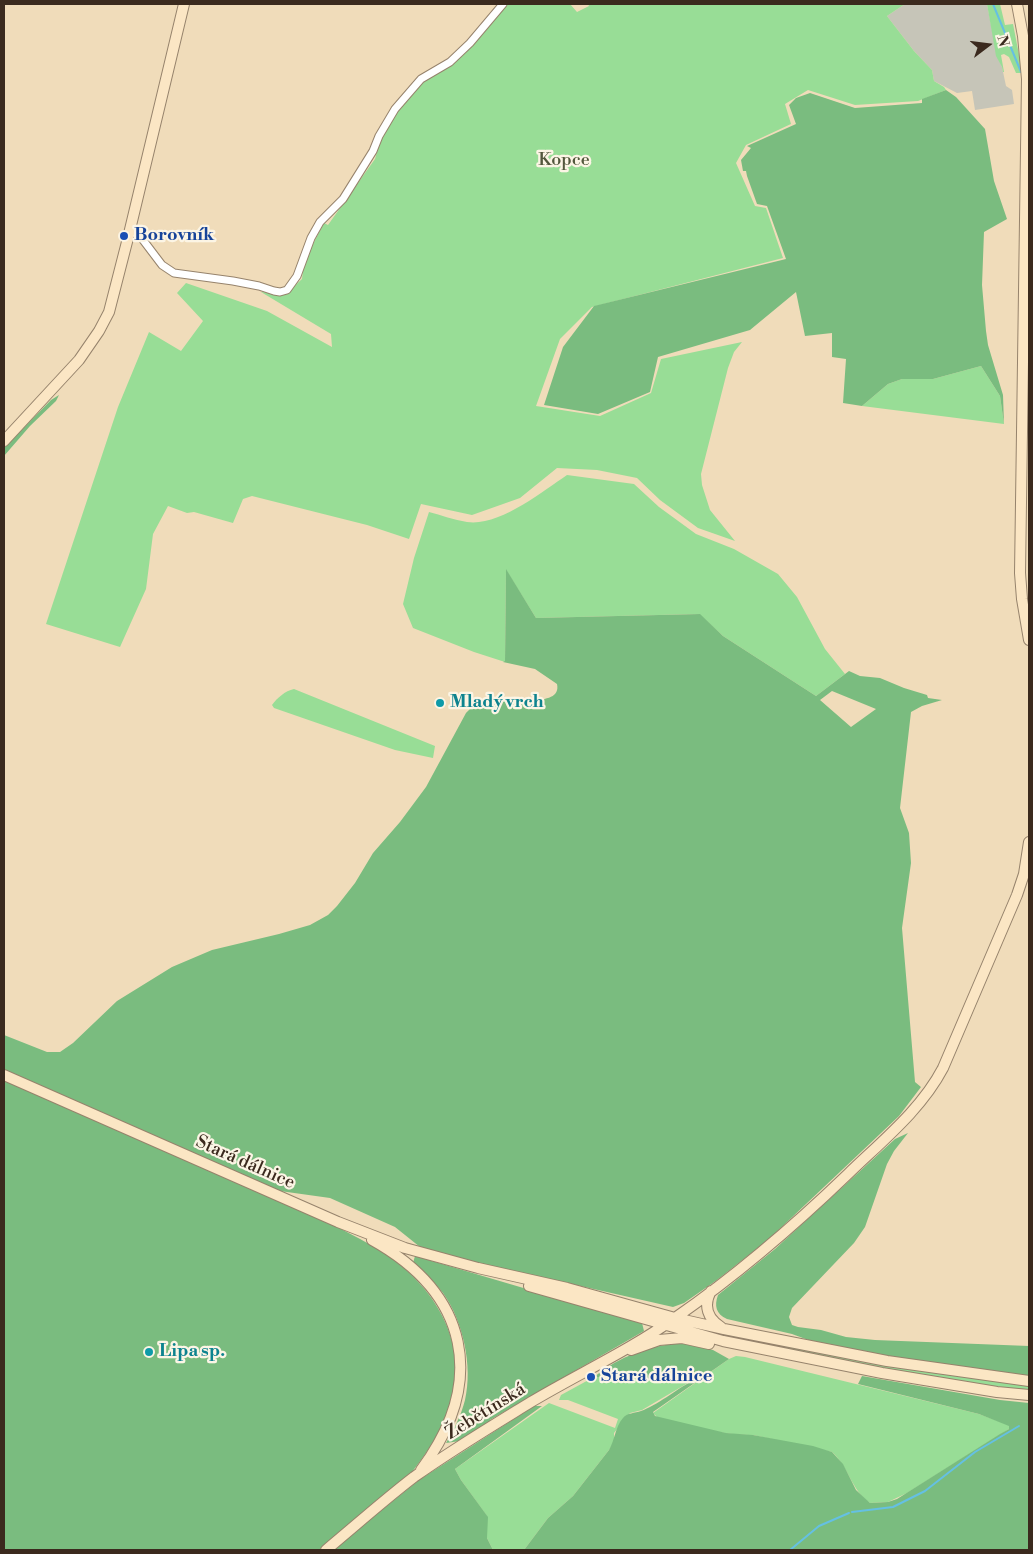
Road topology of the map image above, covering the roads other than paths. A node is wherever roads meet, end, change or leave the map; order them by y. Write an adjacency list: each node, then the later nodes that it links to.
1 (184, 4): 5 (street)
2 (502, 4): 5 (street)
3 (1017, 4): 4 (street)
4 (1027, 167): 7 (street)
5 (130, 230): 6 (street)
6 (4, 440)
7 (1029, 640)
8 (1029, 842): 12 (street, Žebětínská)
9 (4, 1075): 10 (street, Stará dálnice)
10 (338, 1222): 11 (street, Stará dálnice); 20 (street)
11 (478, 1268): 13 (street, Stará dálnice); 14 (street, Stará dálnice)
12 (712, 1291): 13 (street, Žebětínská); 15 (street)
13 (675, 1318): 14 (street, Žebětínská); 15 (street, Stará dálnice)
14 (665, 1325): 16 (street, Stará dálnice); 17 (street, Žebětínská)
15 (724, 1329): 18 (street, Stará dálnice)
16 (782, 1354): 17 (street); 19 (street, Stará dálnice)
17 (604, 1360): 20 (street, Žebětínská)
18 (1029, 1381)
19 (1029, 1396)
20 (416, 1476): 21 (street, Žebětínská)
21 (326, 1550)

